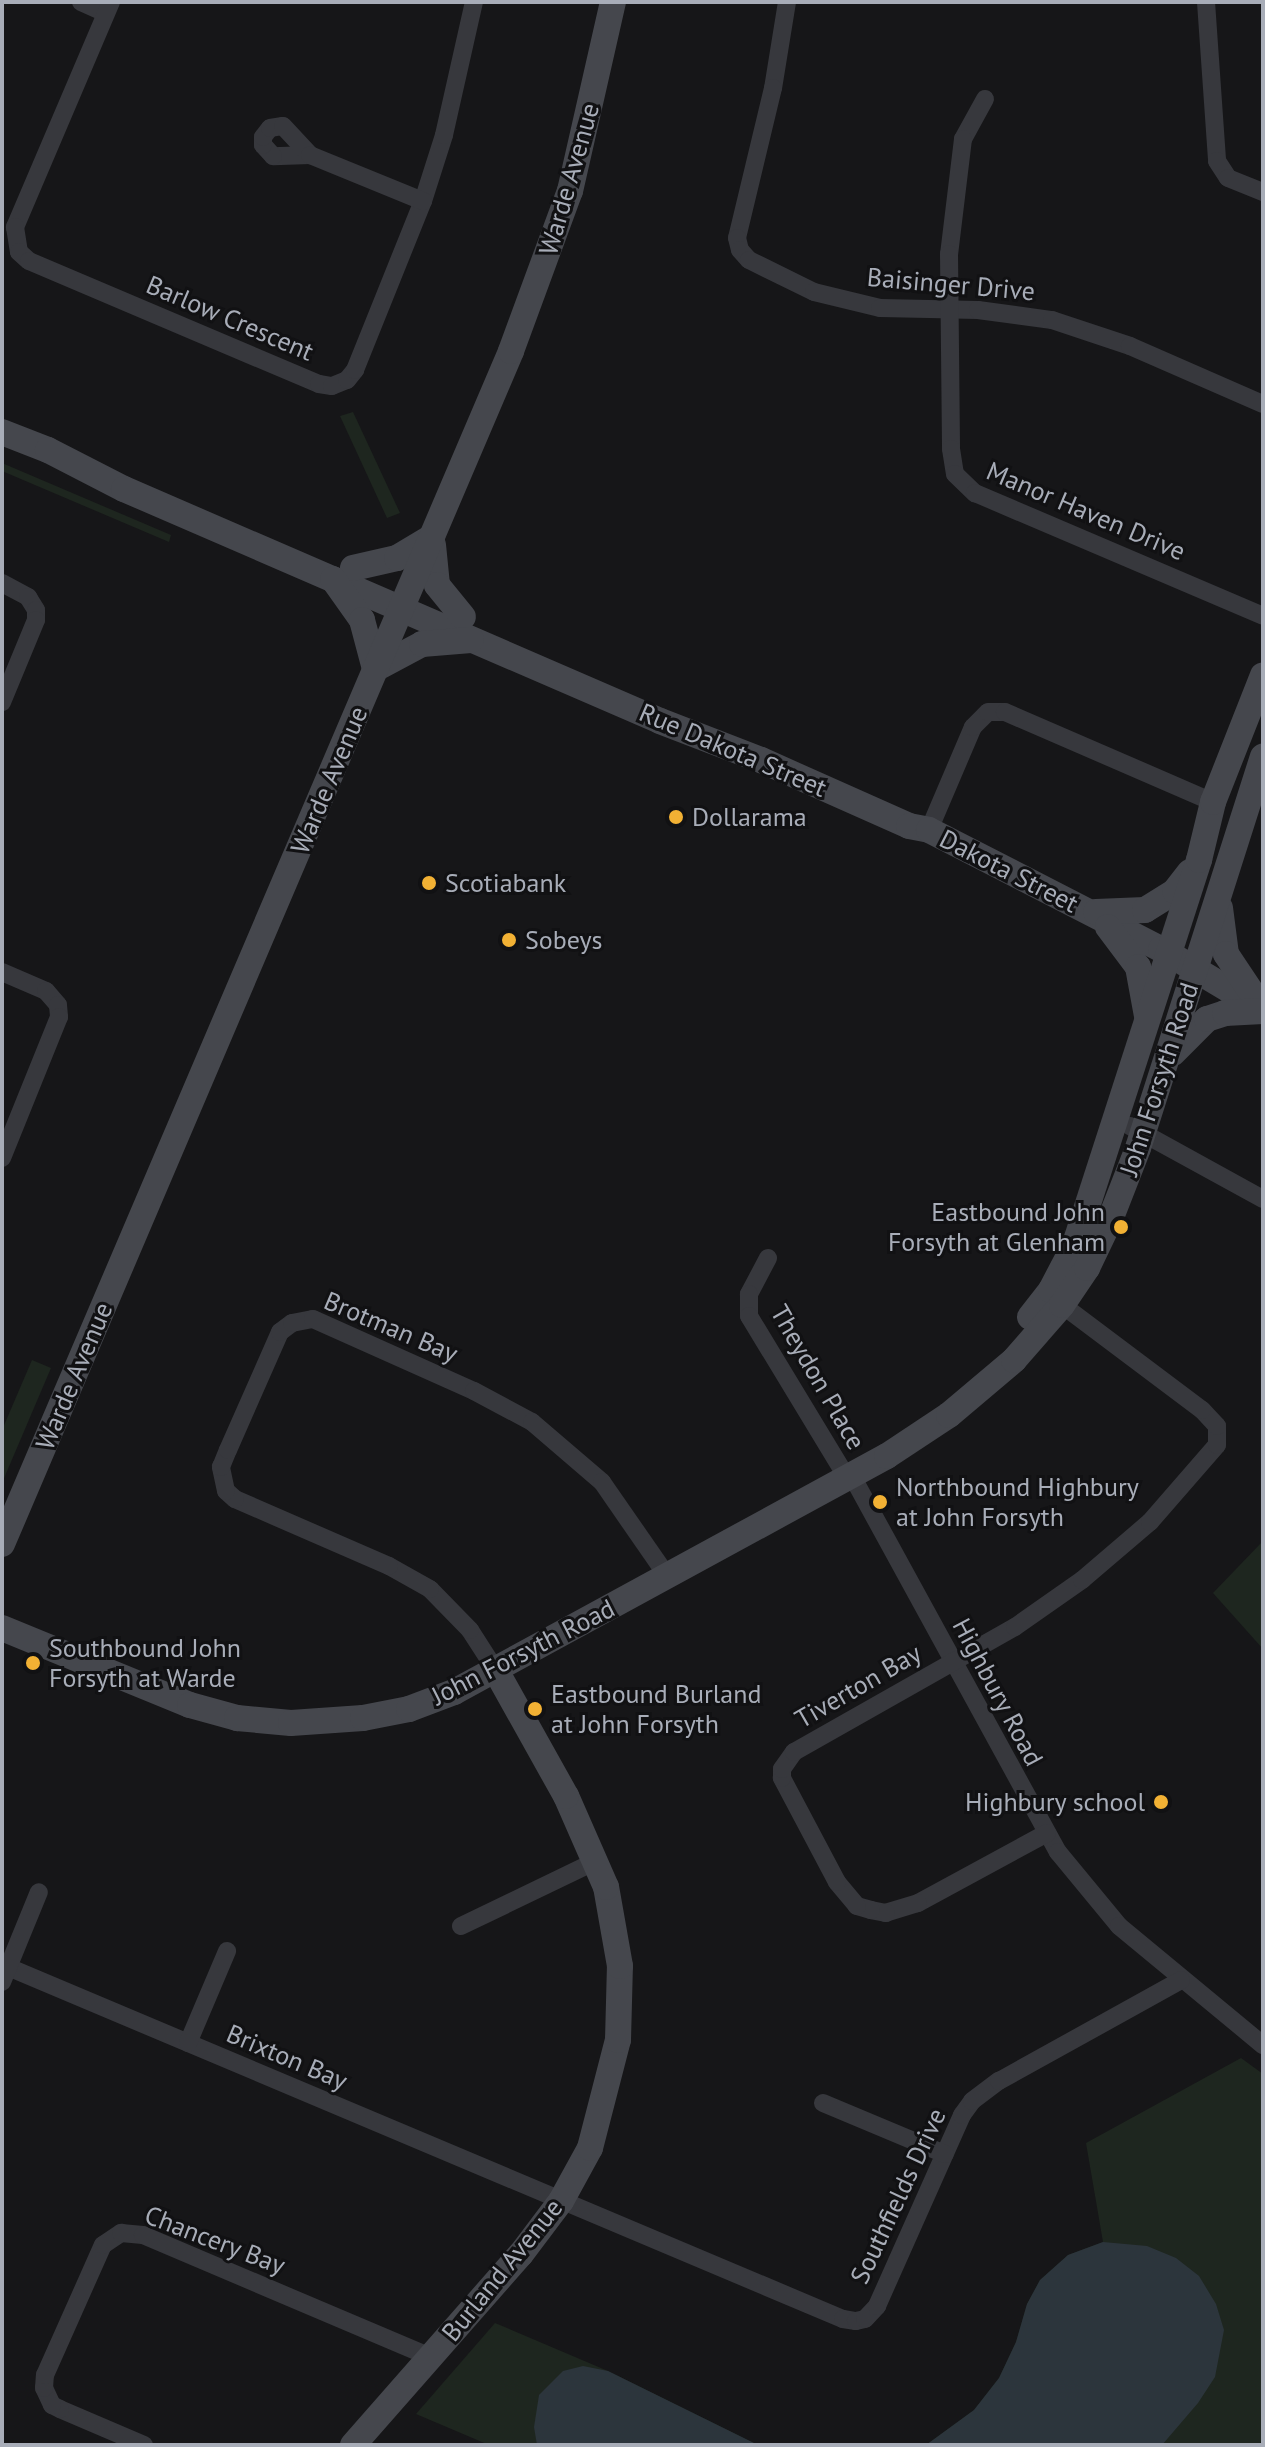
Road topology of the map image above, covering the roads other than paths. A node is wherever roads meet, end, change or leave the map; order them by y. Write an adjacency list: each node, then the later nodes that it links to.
1 (81, 2): 6 (street)
2 (474, 2): 10 (street, Barlow Crescent)
3 (613, 2): 14 (street, Warde Avenue)
4 (787, 2): 11 (street, Baisinger Drive)
5 (1206, 2): 9 (street)
6 (109, 7): 10 (street, Barlow Crescent)
7 (985, 99): 11 (street, Manor Haven Drive)
8 (310, 155): 10 (street)
9 (1263, 192)
10 (423, 201)
11 (948, 311): 12 (street, Baisinger Drive); 18 (street, Manor Haven Drive)
12 (1263, 404)
13 (2, 432): 15 (street, Rue Dakota Street)
14 (432, 537): 15 (street); 17 (street, Warde Avenue); 19 (street)
15 (342, 572): 17 (street, Rue Dakota Street); 21 (street)
16 (2, 583): 23 (street)
17 (406, 600): 19 (street); 20 (street, Rue Dakota Street); 21 (street, Warde Avenue)
18 (1263, 616)
19 (463, 617): 26 (street, Rue Dakota Street)
20 (479, 640): 21 (street); 26 (street, Rue Dakota Street)
21 (375, 669): 42 (street, Warde Avenue)
22 (1263, 675): 25 (street, John Forsyth Road)
23 (2, 702)
24 (1263, 756): 28 (street, John Forsyth Road)
25 (1213, 802): 26 (street); 27 (street, John Forsyth Road)
26 (929, 830): 29 (street, Dakota Street)
27 (1199, 860): 29 (street); 30 (street, John Forsyth Road)
28 (1220, 892): 31 (street, John Forsyth Road); 33 (street)
29 (1090, 912): 30 (street); 34 (street)
30 (1170, 954): 31 (street); 34 (street, John Forsyth Road)
31 (1196, 969): 33 (street); 35 (street, John Forsyth Road)
32 (2, 972): 37 (street)
33 (1263, 1010): 35 (street)
34 (1147, 1024): 40 (street, John Forsyth Road)
35 (1165, 1066): 36 (street, John Forsyth Road)
36 (1136, 1129): 38 (street); 40 (street, John Forsyth Road)
37 (2, 1158)
38 (1263, 1199)
39 (768, 1258): 41 (street, Theydon Place)
40 (1055, 1300): 41 (street, John Forsyth Road); 45 (street, Tiverton Bay)
41 (849, 1477): 43 (street, John Forsyth Road); 45 (street, Highbury Road)
42 (2, 1544)
43 (667, 1576): 46 (street, John Forsyth Road); 46 (street, Brotman Bay)
44 (2, 1628): 46 (street, John Forsyth Road)
45 (952, 1662): 47 (street, Highbury Road); 47 (street, Tiverton Bay)
46 (495, 1669): 48 (street, Burland Avenue)
47 (1047, 1833): 53 (street, Highbury Road)
48 (596, 1861): 50 (street); 58 (street, Burland Avenue)
49 (39, 1892): 52 (street)
50 (461, 1926)
51 (227, 1951): 54 (street)
52 (5, 1974): 54 (street, Brixton Bay)
53 (1181, 1980): 55 (street, Highbury Road); 57 (street, Southfields Drive)
54 (188, 2043): 58 (street, Brixton Bay)
55 (1263, 2045)
56 (823, 2103): 57 (street)
57 (945, 2154): 58 (street, Southfields Drive)
58 (561, 2201): 59 (street, Burland Avenue)
59 (430, 2357): 60 (street, Chancery Bay); 61 (street, Burland Avenue)
60 (144, 2445)
61 (353, 2445)

